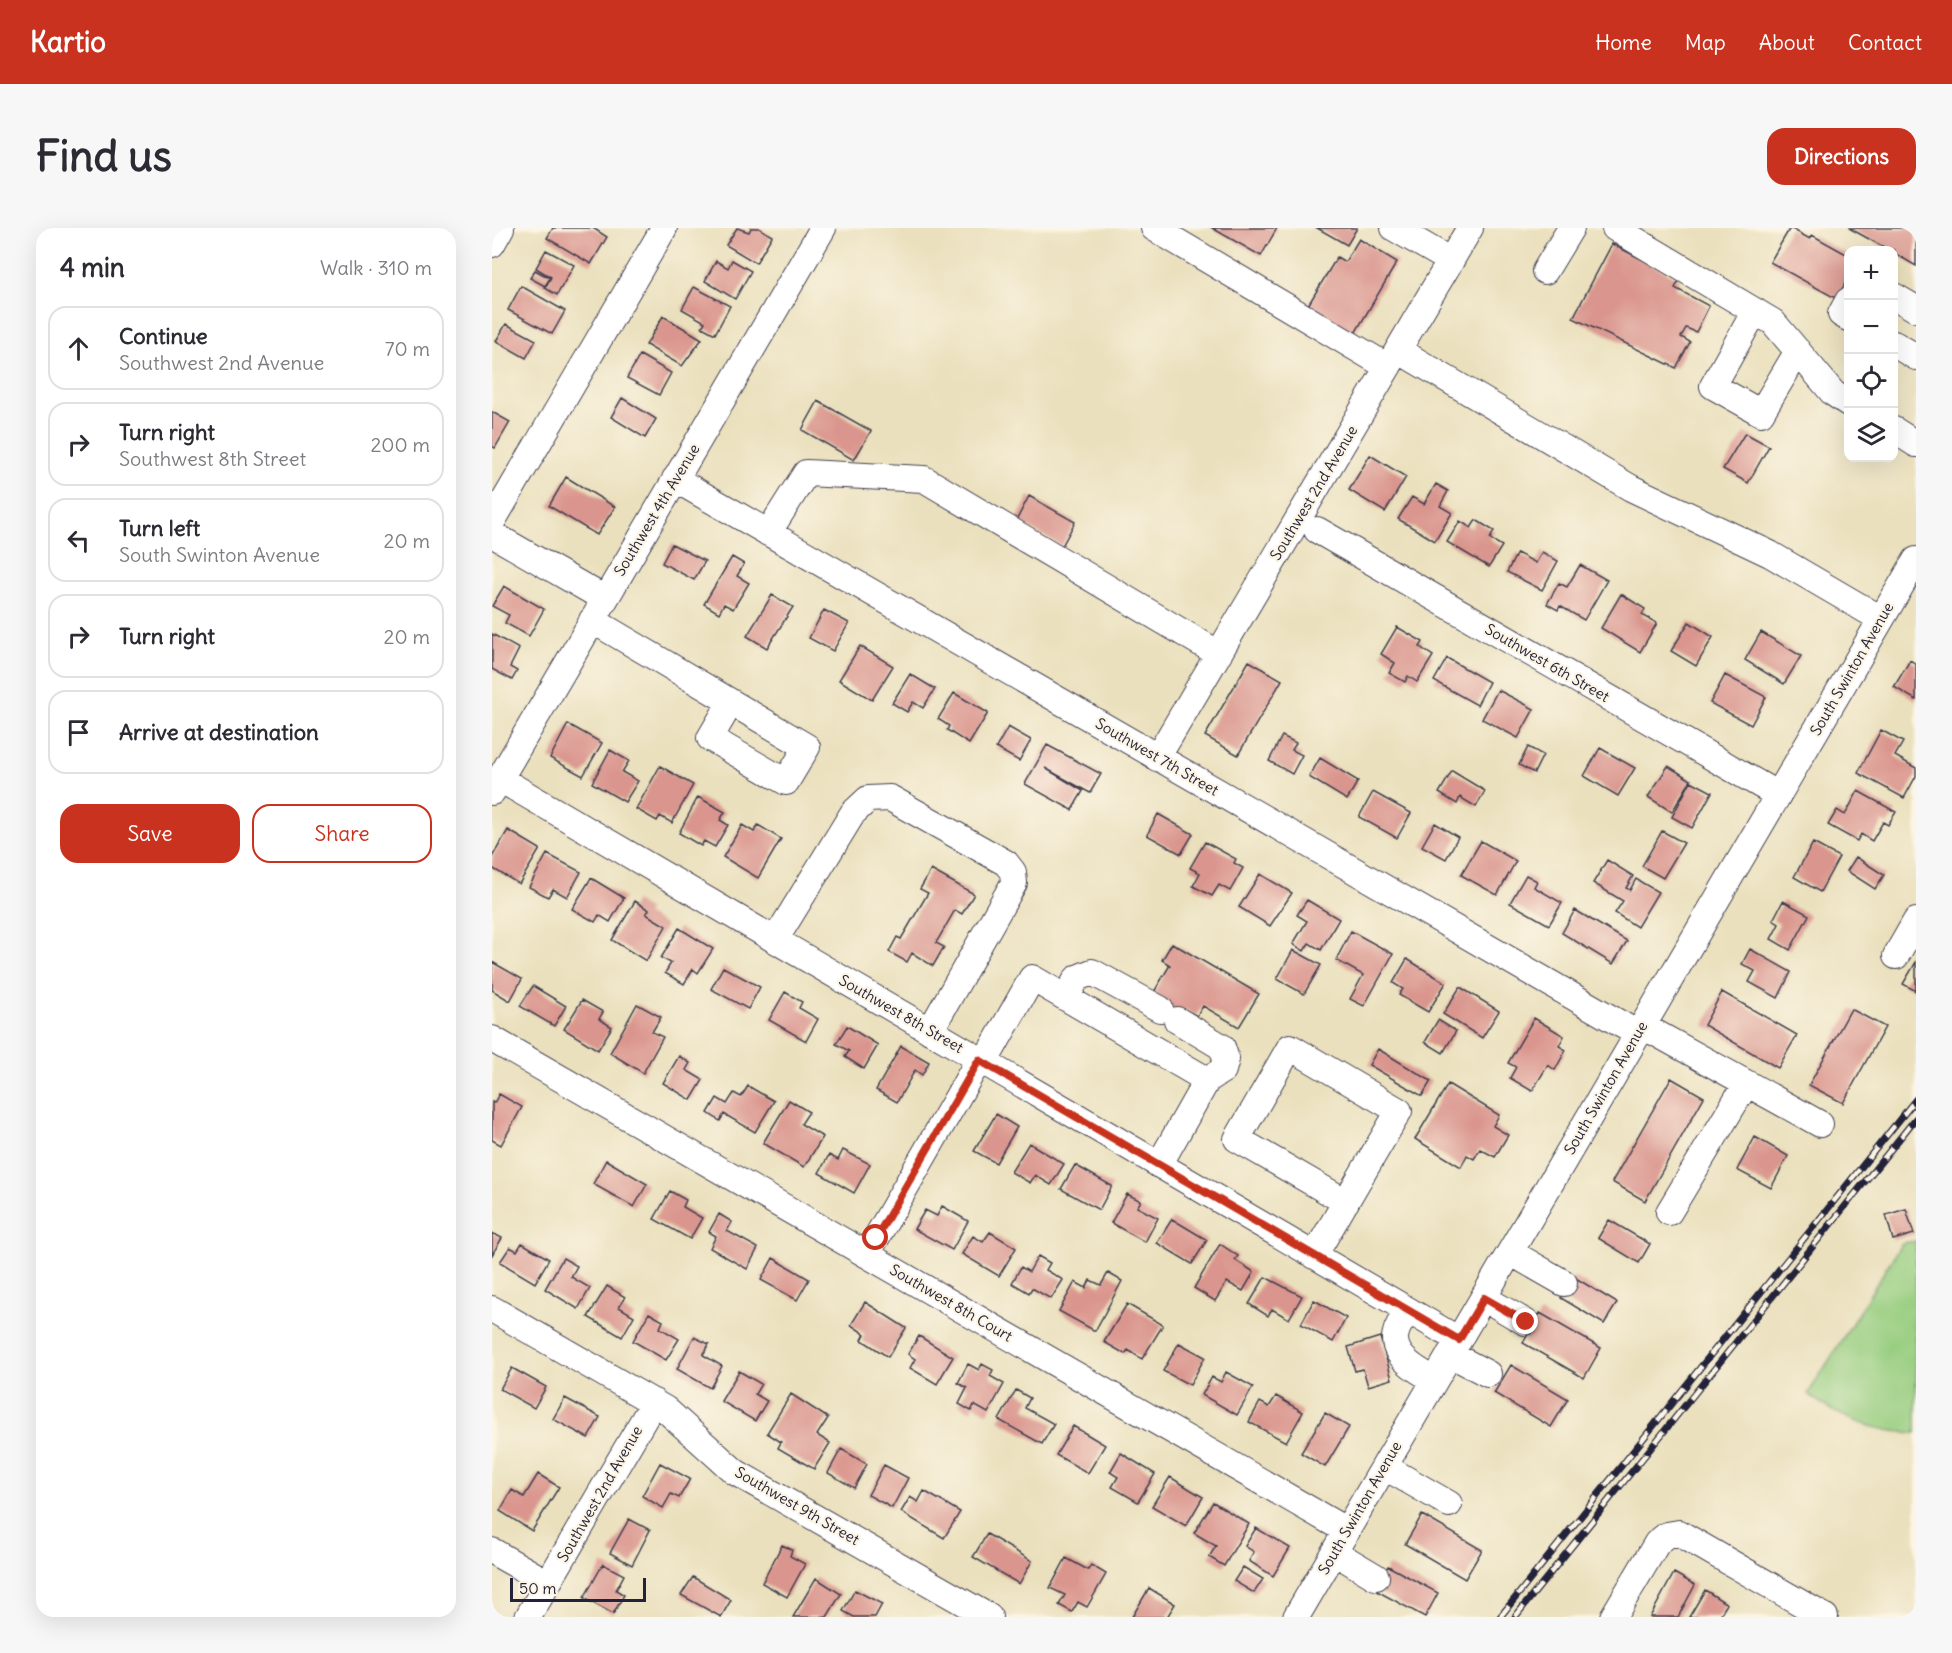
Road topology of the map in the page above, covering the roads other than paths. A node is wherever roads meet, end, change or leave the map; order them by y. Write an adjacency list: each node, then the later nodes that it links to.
1 (501, 228): 9 (street)
2 (664, 228): 23 (street)
3 (823, 228): 22 (street, Southwest 4th Avenue)
4 (1154, 228): 18 (street)
5 (1394, 228): 10 (street)
6 (1470, 228): 10 (street, Southwest 2nd Avenue)
7 (1570, 228): 11 (street)
8 (1614, 228): 14 (street)
9 (492, 244)
10 (1451, 261): 18 (street, Southwest 2nd Avenue)
11 (1545, 271)
12 (1898, 299): 13 (street)
13 (1916, 309)
14 (1755, 311): 16 (street); 16 (street)
15 (1898, 347): 17 (street)
16 (1798, 351): 19 (street)
17 (1916, 357)
18 (1393, 358): 30 (street); 31 (street, Southwest 2nd Avenue)
19 (1844, 400)
20 (1898, 433): 21 (street)
21 (1916, 444)
22 (675, 480): 25 (street, Southwest 7th Street); 29 (street, Southwest 4th Avenue)
23 (492, 522)
24 (1317, 530): 35 (street, Southwest 6th Street)
25 (768, 533): 31 (street); 33 (street, Southwest 7th Street)
26 (492, 534): 29 (street)
27 (1916, 560): 28 (street, South Swinton Avenue)
28 (1908, 592): 30 (street, South Swinton Avenue)
29 (598, 609): 32 (street); 34 (street, Southwest 4th Avenue)
30 (1881, 619): 35 (street, South Swinton Avenue)
31 (1219, 654): 33 (street, Southwest 2nd Avenue)
32 (731, 702)
33 (1157, 758): 40 (street, Southwest 7th Street)
34 (496, 785): 37 (street, Southwest 8th Street)
35 (1778, 795): 40 (street, South Swinton Avenue)
36 (1916, 921): 38 (street)
37 (775, 940): 41 (street, Southwest 8th Street); 41 (street)
38 (1896, 956)
39 (1066, 998): 43 (street); 44 (street); 44 (street)
40 (1641, 1030): 45 (street, Southwest 7th Street); 50 (street, South Swinton Avenue)
41 (930, 1031): 43 (street, Southwest 8th Street)
42 (492, 1039): 51 (street, Southwest 8th Court)
43 (981, 1061): 47 (street, Southwest 8th Street); 51 (street)
44 (1207, 1080): 47 (street)
45 (1746, 1084): 46 (street, Southwest 7th Street); 49 (street)
46 (1820, 1124)
47 (1159, 1165): 52 (street, Southwest 8th Street)
48 (1346, 1202): 48 (street); 52 (street)
49 (1669, 1212)
50 (1510, 1252): 53 (street); 54 (street, South Swinton Avenue)
51 (867, 1254): 64 (street, Southwest 8th Court)
52 (1314, 1256): 56 (street, Southwest 8th Street)
53 (1564, 1283)
54 (1484, 1298): 57 (street); 58 (street, South Swinton Avenue)
55 (492, 1309): 61 (street, Southwest 9th Street)
56 (1409, 1312): 58 (street, Southwest 8th Street); 60 (street)
57 (1526, 1322)
58 (1455, 1347): 59 (street, Southwest 8th Street); 60 (street, South Swinton Avenue)
59 (1488, 1374)
60 (1436, 1380): 62 (street, South Swinton Avenue)
61 (654, 1402): 67 (street, Southwest 2nd Avenue); 69 (street, Southwest 9th Street)
62 (1384, 1467): 63 (street); 64 (street, South Swinton Avenue)
63 (1449, 1504)
64 (1341, 1541): 66 (street, Southwest 8th Court); 70 (street, South Swinton Avenue)
65 (492, 1551): 67 (street)
66 (1376, 1577)
67 (548, 1583): 68 (street, Southwest 2nd Avenue)
68 (528, 1617)
69 (989, 1617)
70 (1296, 1617)
71 (1613, 1617): 72 (street)
72 (1825, 1617)

